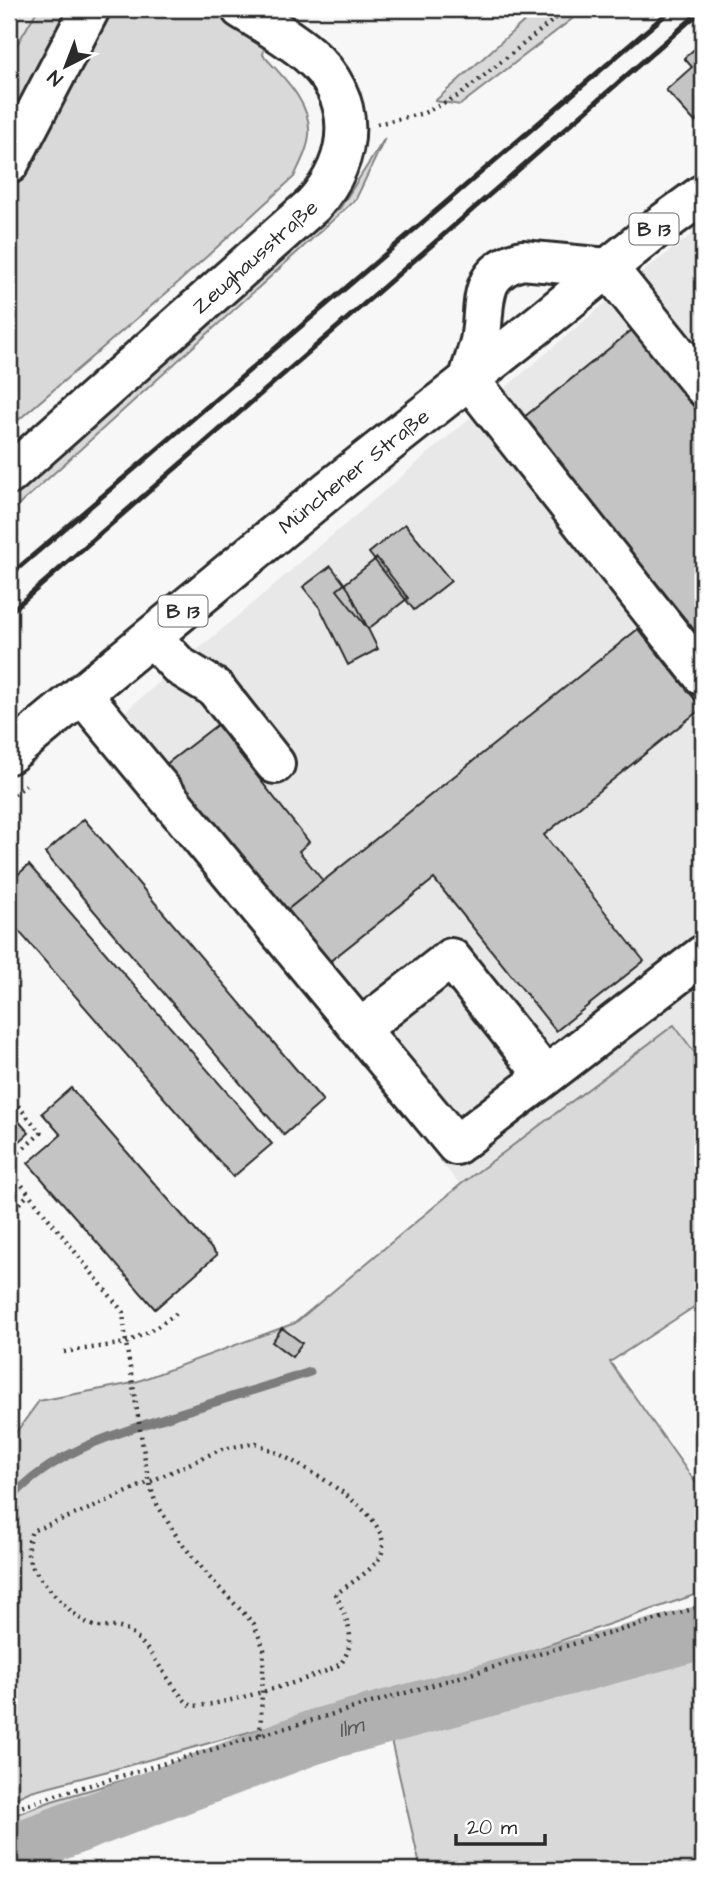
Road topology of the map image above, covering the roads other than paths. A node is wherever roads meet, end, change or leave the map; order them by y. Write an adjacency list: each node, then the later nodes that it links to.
1 (90, 9): 3 (main road)
2 (241, 9): 8 (main road, Zeughausstraße)
3 (9, 164)
4 (703, 194): 5 (main road, Münchener Straße / B 13)
5 (608, 268): 6 (main road, Münchener Straße / B 13); 6 (main road); 7 (main road)
6 (469, 379): 9 (main road, Münchener Straße / B 13); 10 (main road)
7 (703, 386)
8 (9, 475)
9 (152, 637): 11 (main road, Münchener Straße / B 13); 13 (main road)
10 (703, 676)
11 (82, 694): 12 (main road, Münchener Straße / B 13); 15 (main road)
12 (9, 754)
13 (275, 764)
14 (703, 955): 16 (main road)
15 (360, 1029): 16 (main road); 16 (main road)
16 (545, 1076)

